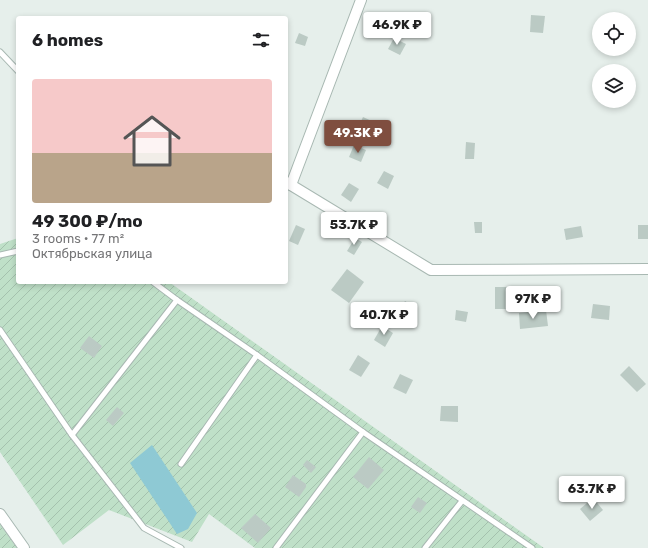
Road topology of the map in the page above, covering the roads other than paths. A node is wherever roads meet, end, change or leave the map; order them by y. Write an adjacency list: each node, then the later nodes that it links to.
1 (361, 0): 4 (street)
2 (0, 52): 3 (lane)
3 (16, 69)
4 (289, 183): 7 (street)
5 (16, 251): 6 (lane)
6 (0, 255)
7 (648, 269)
8 (156, 284): 9 (lane)
9 (177, 300): 11 (lane); 13 (lane)
10 (0, 330): 13 (lane)
11 (257, 355): 12 (lane); 14 (lane)
12 (363, 432): 15 (lane); 19 (lane)
13 (72, 435): 18 (lane)
14 (181, 464)
15 (462, 501): 20 (lane); 21 (lane)
16 (0, 514): 17 (street)
17 (24, 548)
18 (181, 548)
19 (276, 548)
20 (424, 548)
21 (532, 548)

